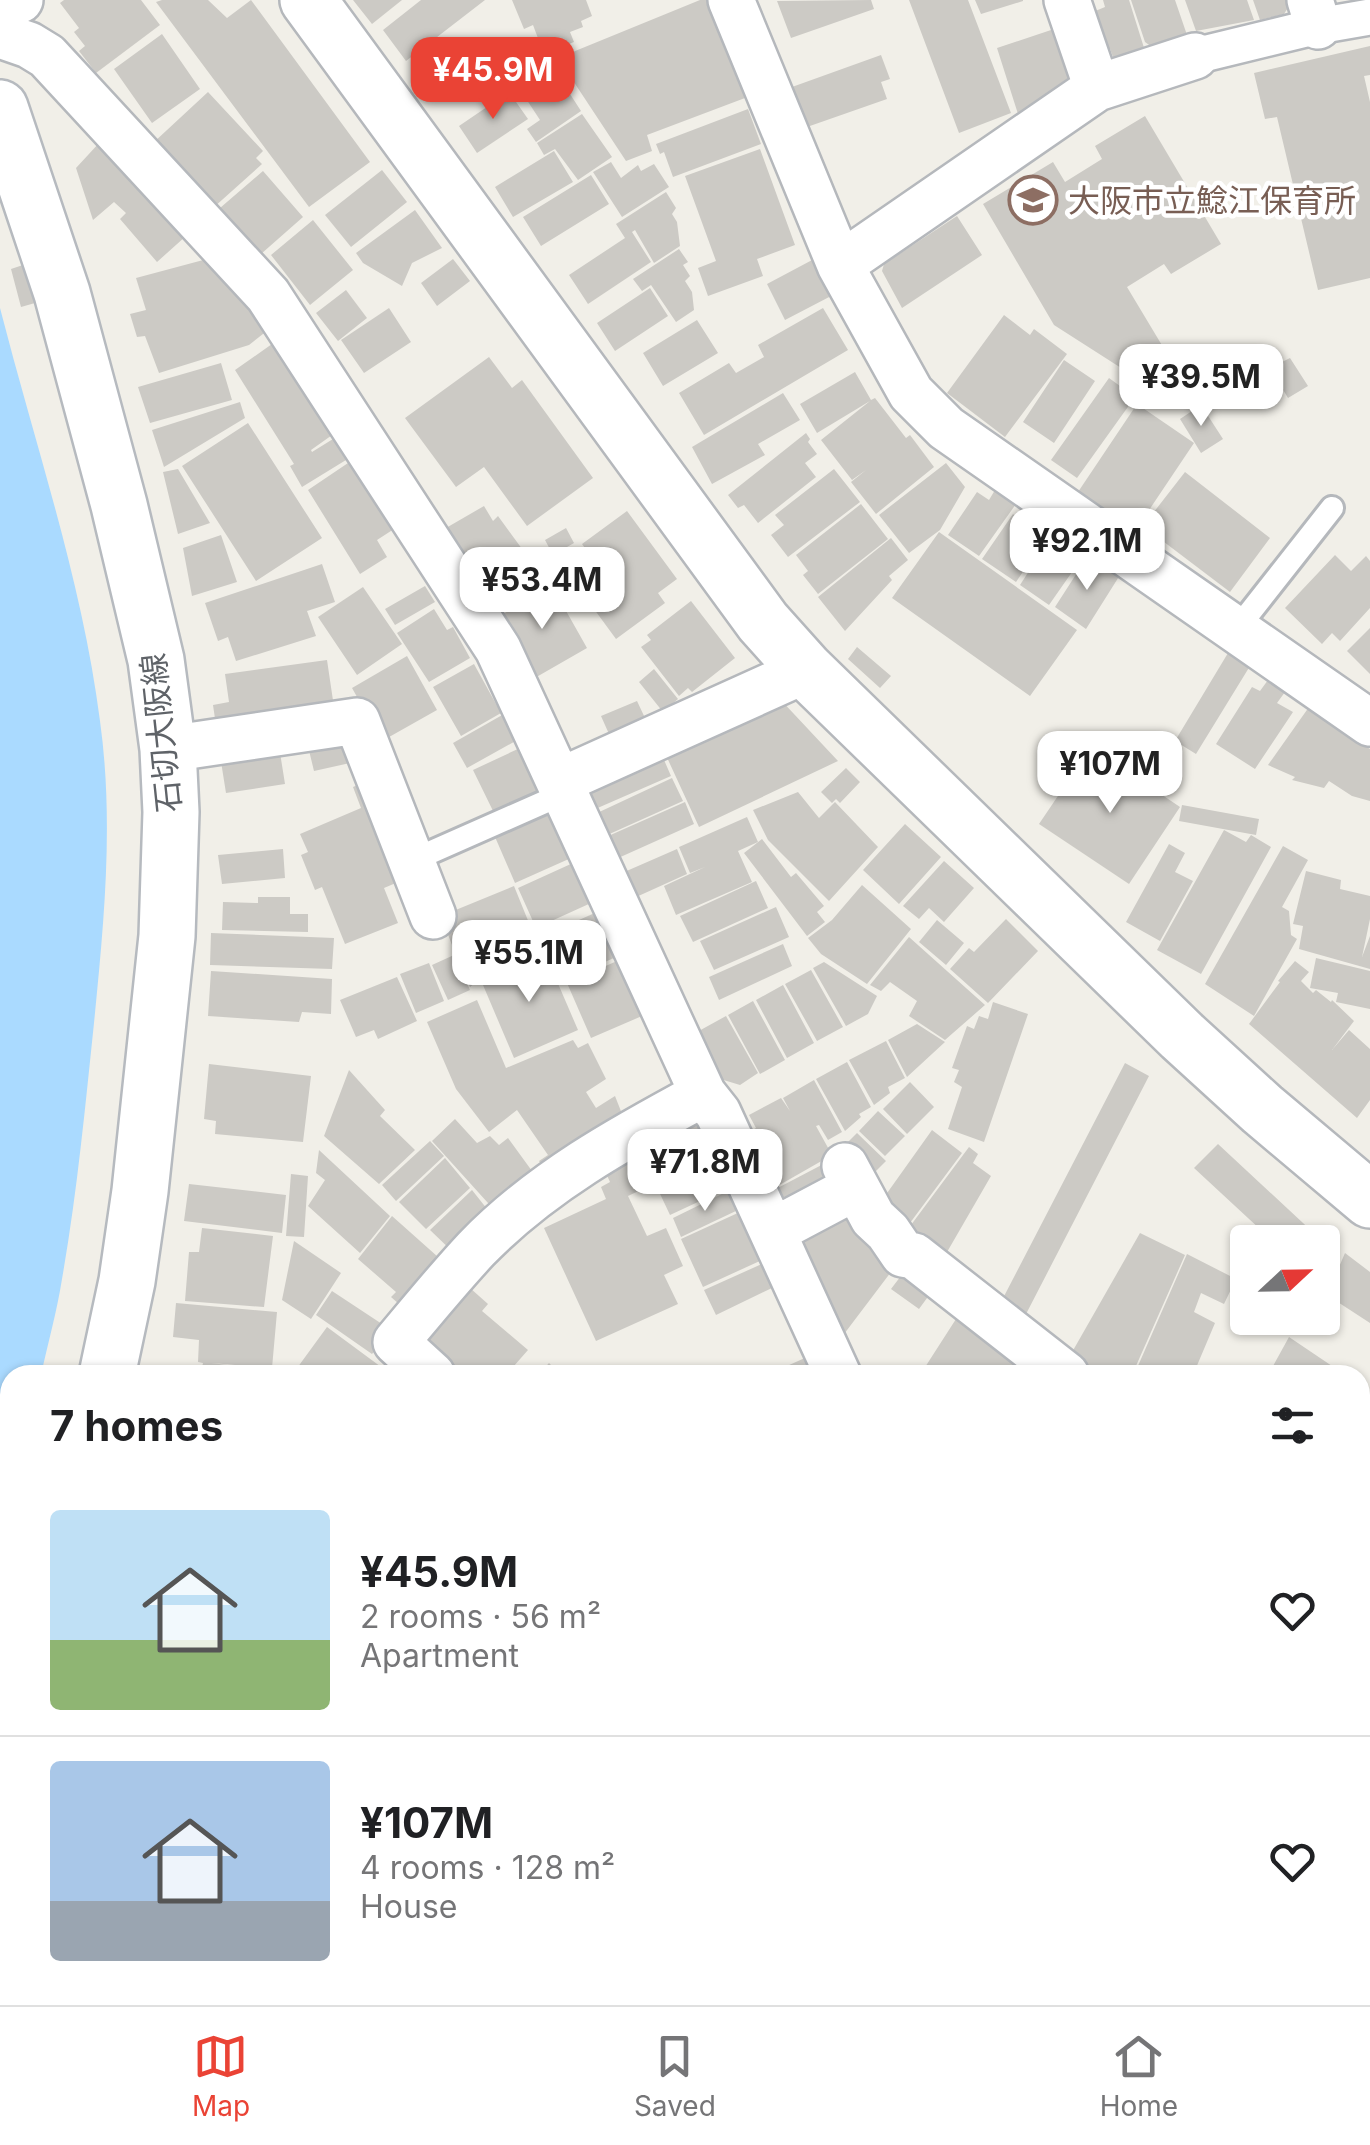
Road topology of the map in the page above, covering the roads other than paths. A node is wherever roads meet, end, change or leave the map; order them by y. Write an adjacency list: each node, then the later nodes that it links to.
1 (20, 0): 5 (street)
2 (308, 0): 15 (street)
3 (730, 0): 12 (street)
4 (1067, 0): 10 (street)
5 (0, 10)
6 (1314, 13): 7 (street); 9 (street)
7 (1370, 17)
8 (0, 35): 18 (street)
9 (1195, 56): 10 (street)
10 (1097, 88): 12 (street)
11 (0, 108): 17 (street, 石切大阪線)
12 (840, 265): 14 (street)
13 (1332, 508): 14 (lane)
14 (1236, 630): 16 (street)
15 (806, 670): 18 (street); 22 (street)
16 (1370, 724)
17 (168, 750): 19 (street); 24 (street, 石切大阪線)
18 (562, 787): 19 (lane); 21 (street)
19 (411, 861): 20 (street)
20 (433, 916)
21 (703, 1094): 23 (street); 25 (street)
22 (1370, 1200)
23 (773, 1230): 26 (street); 27 (street)
24 (109, 1365)
25 (421, 1365)
26 (834, 1365)
27 (1053, 1365)

